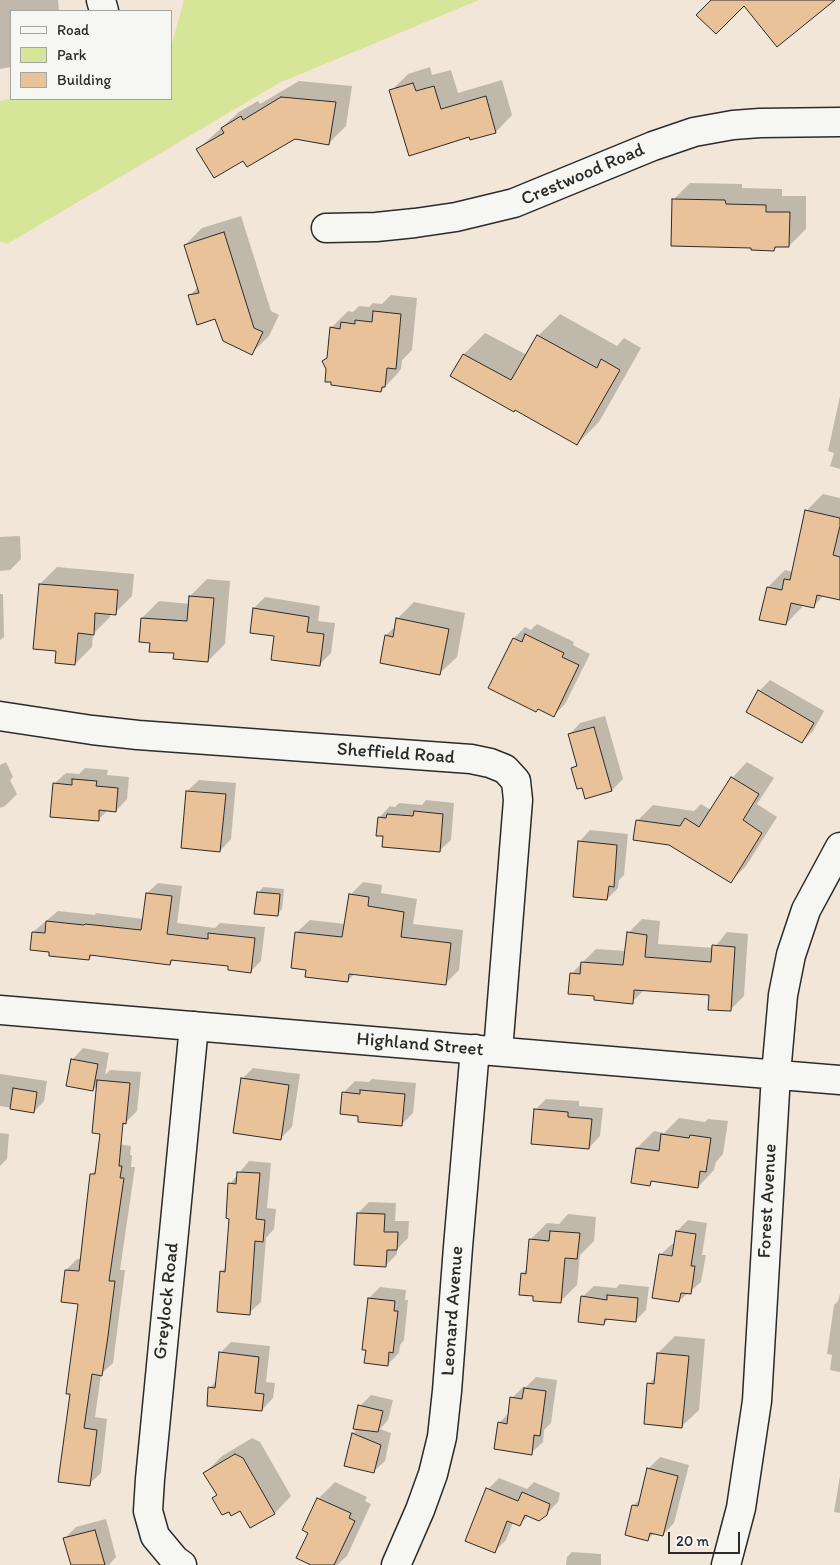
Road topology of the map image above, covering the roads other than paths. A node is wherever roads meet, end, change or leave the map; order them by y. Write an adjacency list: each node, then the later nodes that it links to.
1 (840, 122): 2 (street, Crestwood Road)
2 (326, 228)
3 (0, 716): 7 (street, Sheffield Road)
4 (840, 847): 8 (street, Forest Avenue)
5 (0, 1010): 6 (street, Highland Street)
6 (194, 1026): 7 (street, Highland Street); 10 (street, Greylock Road)
7 (486, 1050): 8 (street, Highland Street); 11 (street, Leonard Avenue)
8 (776, 1074): 9 (street, Highland Street); 12 (street, Forest Avenue)
9 (840, 1080)
10 (182, 1565)
11 (396, 1565)
12 (726, 1565)

